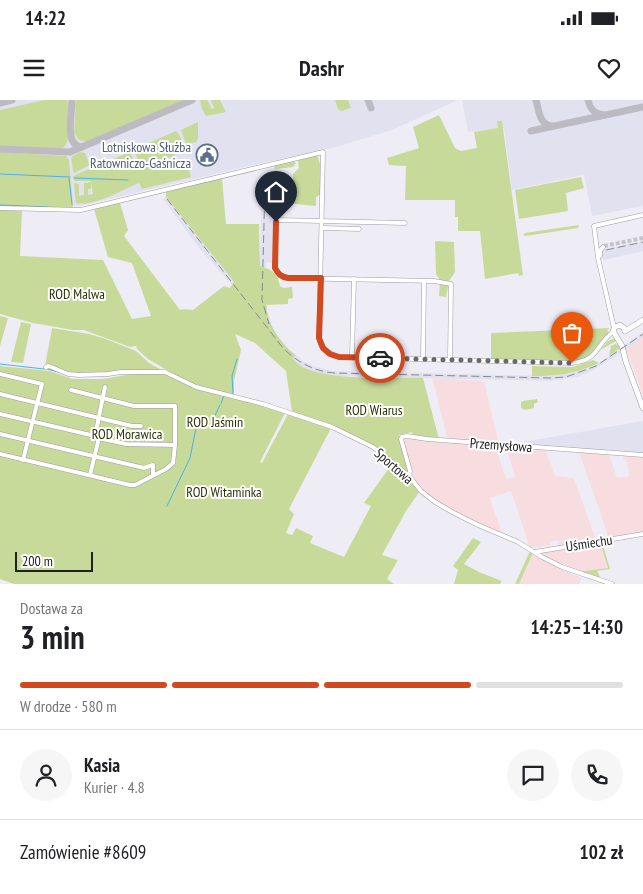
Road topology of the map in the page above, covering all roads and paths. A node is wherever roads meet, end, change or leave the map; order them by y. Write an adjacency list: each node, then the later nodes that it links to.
1 (0, 208): 3 (street)
2 (643, 215): 7 (street)
3 (322, 221): 4 (street); 5 (street); 9 (street)
4 (405, 223)
5 (322, 228): 6 (street); 9 (street)
6 (359, 229)
7 (597, 244): 8 (street); 8 (street)
8 (599, 258): 13 (street)
9 (321, 278): 10 (street); 14 (street)
10 (354, 279): 11 (street); 14 (street)
11 (424, 281): 15 (street); 16 (street)
12 (643, 320): 13 (main road)
13 (619, 332): 16 (street); 24 (main road)
14 (352, 357): 15 (street)
15 (423, 359): 16 (street)
16 (450, 360)
17 (46, 367): 39 (street, Sportowa)
18 (0, 374): 23 (street)
19 (105, 387): 22 (street)
20 (71, 390): 22 (street)
21 (0, 394): 23 (street)
22 (104, 398): 26 (street); 32 (street)
23 (37, 402): 26 (street); 27 (street)
24 (643, 408)
25 (0, 414): 27 (street)
26 (99, 417): 28 (street); 30 (street)
27 (32, 421): 30 (street); 31 (street)
28 (141, 426)
29 (0, 434): 31 (street)
30 (96, 437): 32 (street); 35 (street)
31 (28, 441): 35 (street); 36 (street)
32 (175, 445): 38 (street)
33 (0, 454): 36 (street)
34 (643, 455): 39 (street, Przemysłowa)
35 (95, 457): 37 (street); 38 (street)
36 (23, 460): 37 (street)
37 (90, 475): 38 (street)
38 (153, 476)
39 (409, 476): 41 (street, Sportowa)
40 (643, 534): 41 (street, Uśmiechu)
41 (535, 552): 42 (street, Sportowa)
42 (612, 584)

